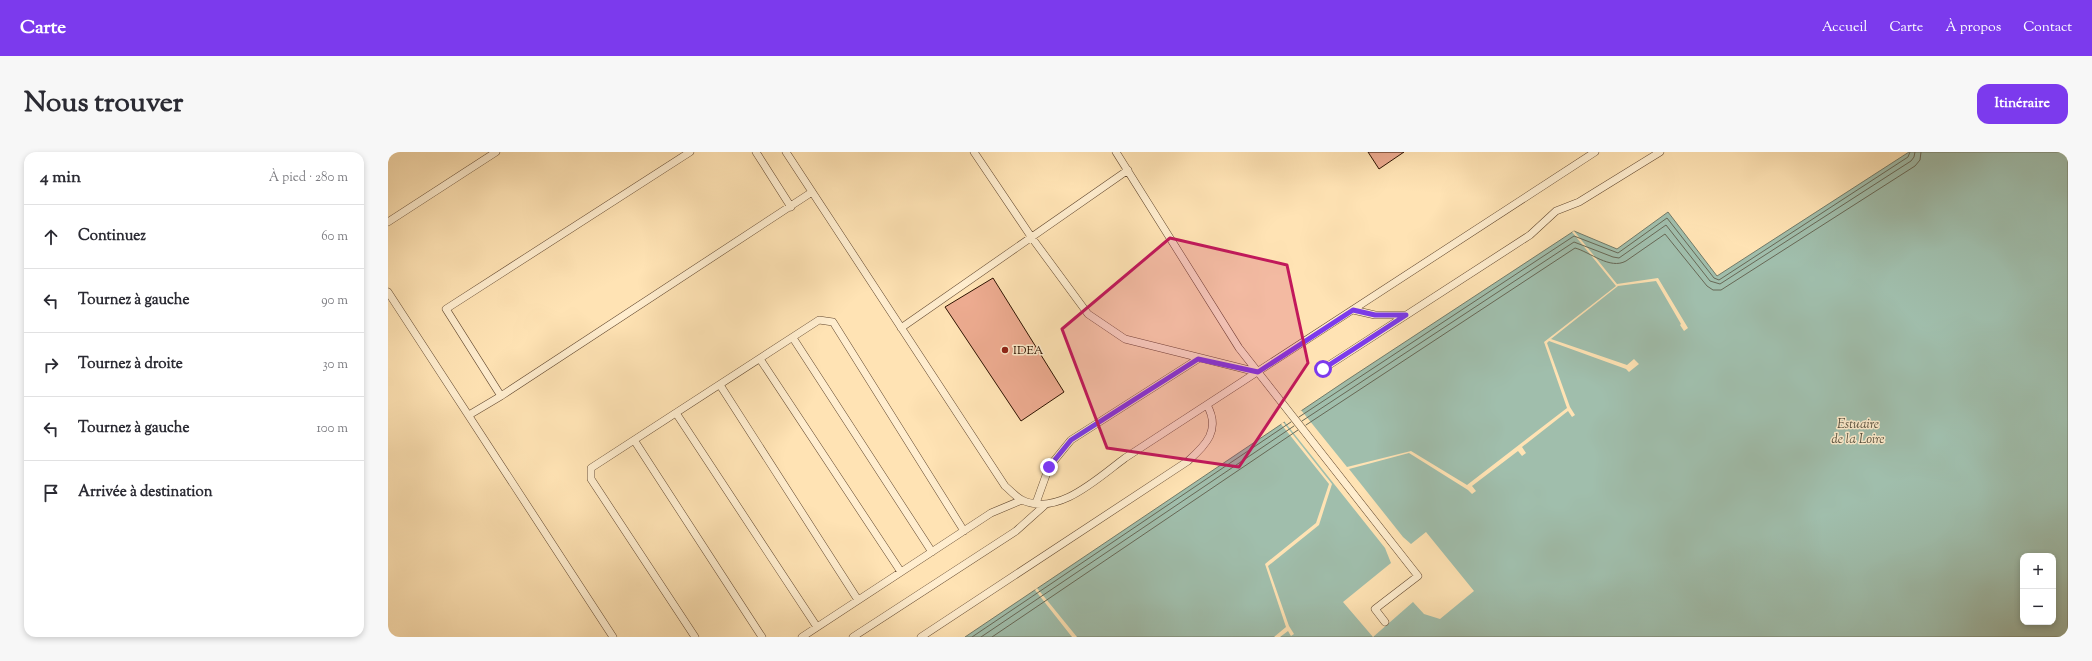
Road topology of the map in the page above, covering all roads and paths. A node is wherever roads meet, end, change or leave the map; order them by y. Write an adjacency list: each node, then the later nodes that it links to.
1 (496, 152): 12 (lane)
2 (690, 152): 24 (lane)
3 (756, 152): 11 (lane)
4 (786, 152): 10 (lane)
5 (974, 152): 13 (lane)
6 (1116, 152): 9 (lane)
7 (1595, 152): 15 (lane)
8 (1660, 152): 16 (lane)
9 (1128, 170): 13 (lane); 22 (lane)
10 (812, 192): 11 (lane); 17 (lane)
11 (791, 207): 24 (lane)
12 (388, 222)
13 (1032, 238): 17 (lane); 20 (lane)
14 (388, 292): 27 (lane)
15 (1353, 310): 16 (lane); 22 (lane)
16 (1406, 315): 21 (lane)
17 (901, 328): 29 (lane)
18 (792, 338): 19 (lane); 32 (lane); 33 (lane)
19 (760, 359): 23 (lane); 34 (lane)
20 (1198, 359): 22 (lane); 30 (lane)
21 (1323, 369)
22 (1258, 372): 25 (lane); 36 (lane)
23 (720, 385): 26 (lane); 35 (lane)
24 (501, 396): 27 (lane)
25 (1207, 405): 31 (lane); 43 (lane)
26 (676, 413): 28 (lane); 37 (lane)
27 (469, 416): 38 (lane)
28 (634, 440): 39 (lane); 40 (lane)
29 (1022, 500): 30 (lane); 32 (lane)
30 (1036, 503): 31 (lane)
31 (1045, 505): 42 (lane)
32 (964, 531): 33 (lane)
33 (932, 552): 34 (lane)
34 (901, 572): 35 (lane)
35 (858, 600): 37 (lane)
36 (1385, 622)
37 (817, 627): 41 (lane)
38 (613, 637)
39 (695, 637)
40 (762, 637)
41 (802, 637)
42 (853, 637)
43 (921, 637)

